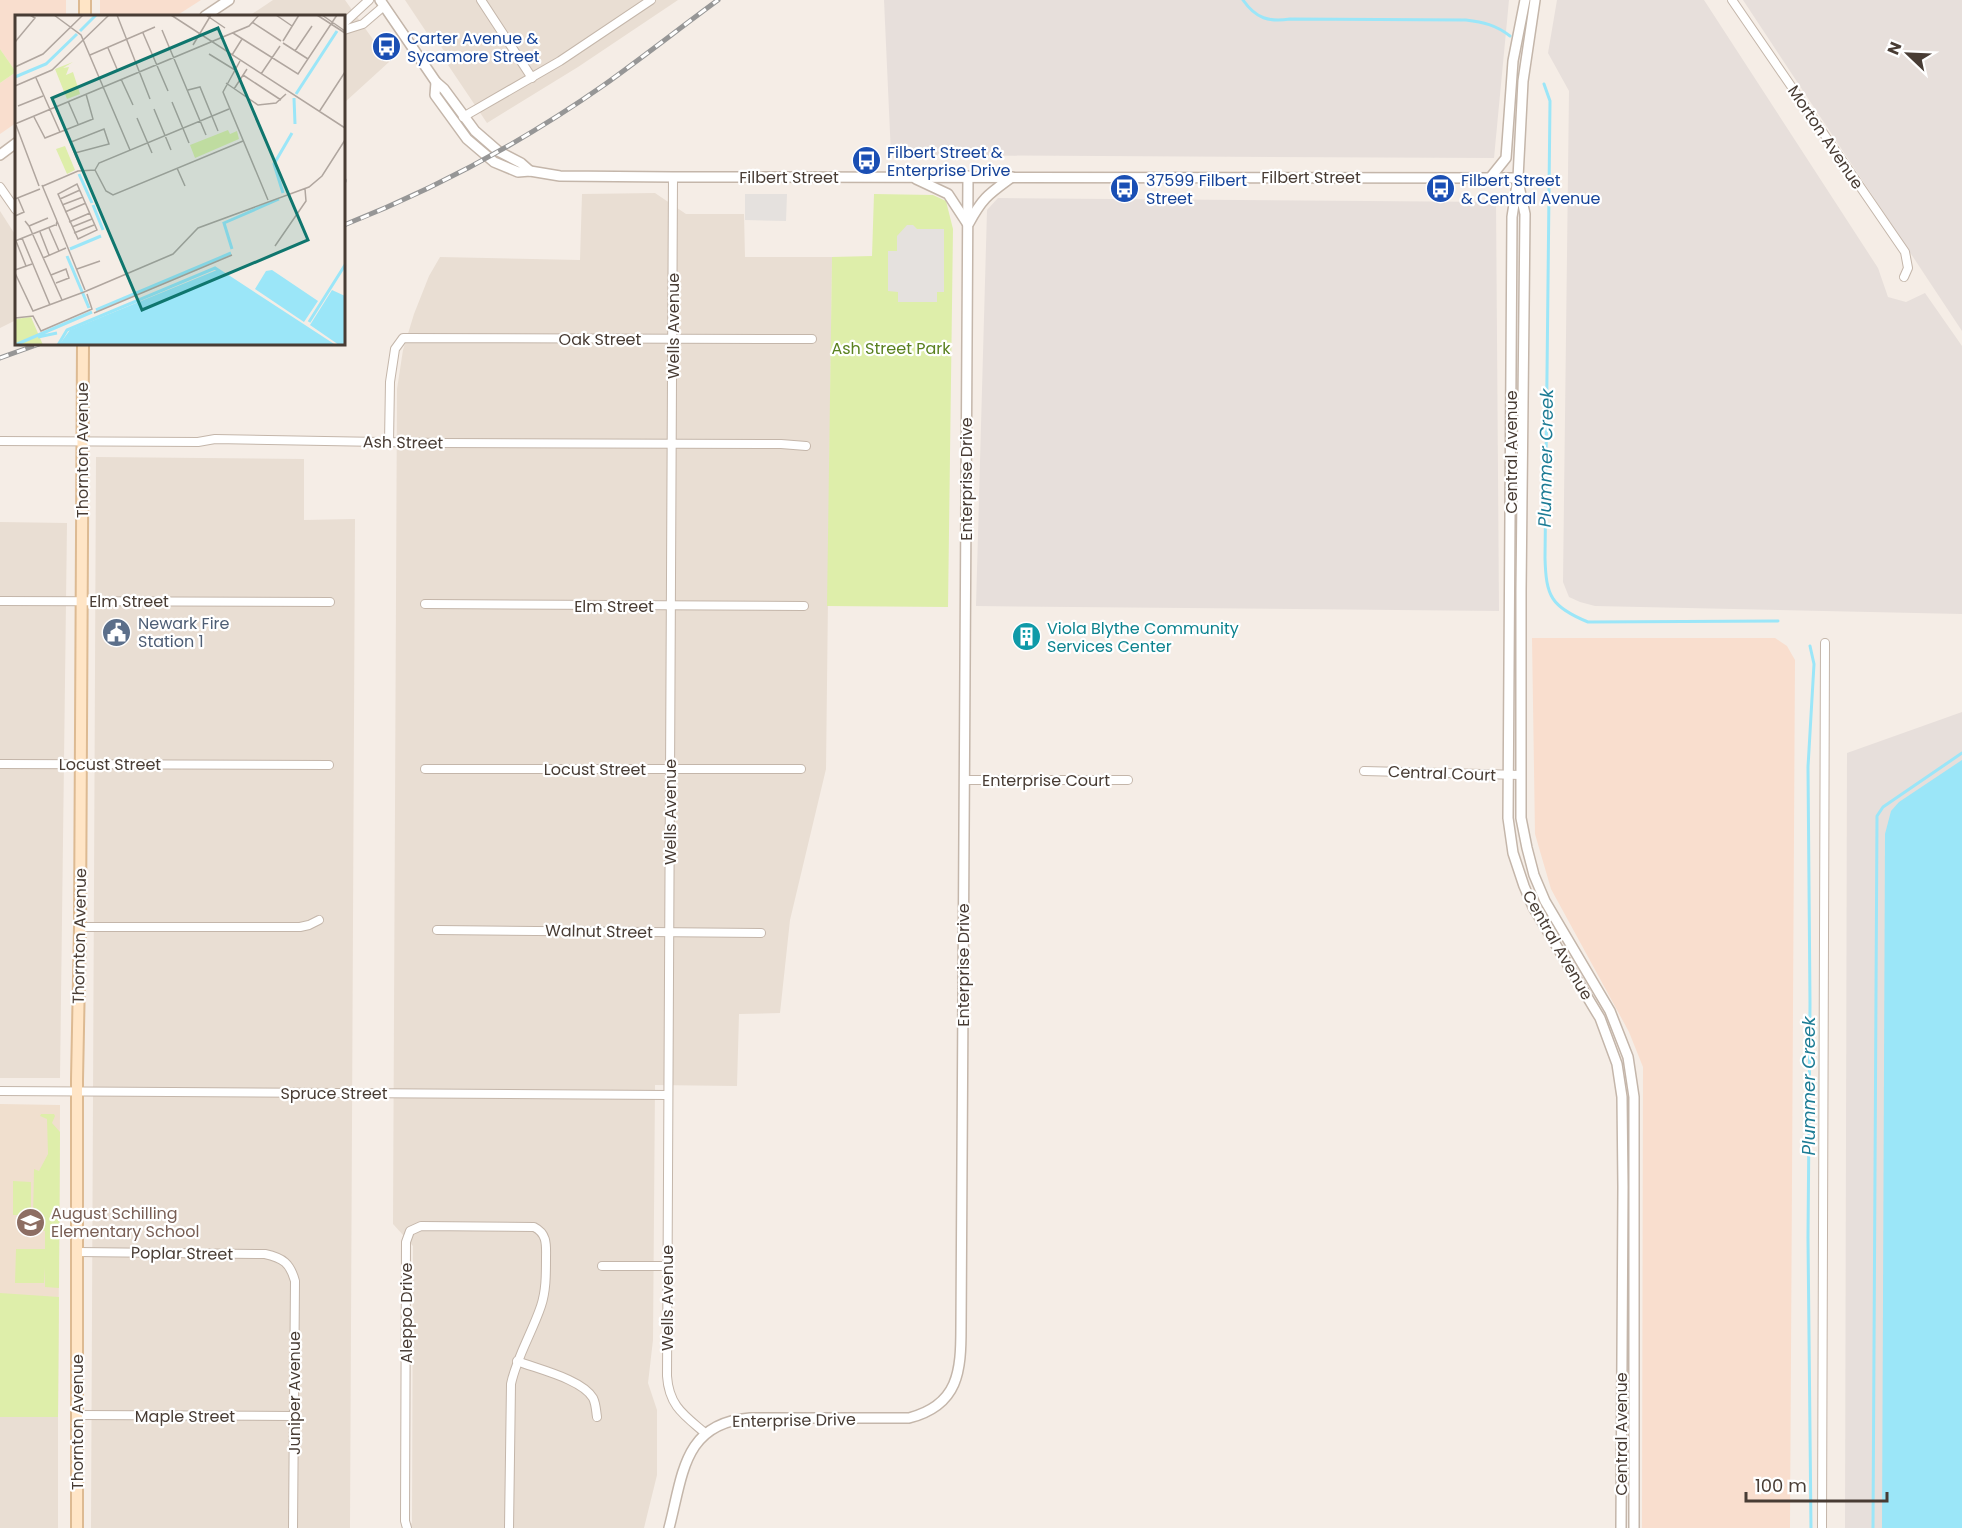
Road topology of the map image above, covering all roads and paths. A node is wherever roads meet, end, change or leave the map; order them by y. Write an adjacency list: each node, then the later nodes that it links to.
1 (230, 0): 9 (street)
2 (369, 0): 10 (street)
3 (481, 0): 12 (street)
4 (651, 0): 12 (street)
5 (1525, 0): 22 (street)
6 (1535, 0): 23 (street, Central Avenue)
7 (1732, 0): 27 (street, Morton Avenue)
8 (382, 3): 11 (street); 13 (street)
9 (207, 15)
10 (345, 22)
11 (345, 30)
12 (532, 78): 14 (street)
13 (436, 82): 14 (street, Filbert Street); 17 (street, Filbert Street)
14 (463, 117): 17 (street, Filbert Street)
15 (15, 144): 16 (street)
16 (0, 155)
17 (530, 171): 19 (street, Filbert Street)
18 (968, 176): 20 (street, Filbert Street); 21 (street, Filbert Street); 26 (street, Enterprise Drive)
19 (673, 177): 20 (street, Filbert Street); 28 (street, Wells Avenue)
20 (910, 177): 26 (street)
21 (1012, 177): 22 (street, Filbert Street); 26 (street)
22 (1490, 178): 23 (street, Filbert Street)
23 (1518, 178): 50 (street, Central Avenue); 51 (street, Central Avenue)
24 (0, 187): 25 (street)
25 (15, 209)
26 (968, 225): 52 (street, Enterprise Drive)
27 (1904, 276)
28 (673, 339): 29 (street, Oak Street); 33 (street, Oak Street); 34 (street, Wells Avenue)
29 (812, 339)
30 (83, 345): 32 (main road, Thornton Avenue)
31 (0, 441): 32 (street, Ash Street)
32 (83, 441): 33 (street, Ash Street); 37 (main road, Thornton Avenue)
33 (389, 442): 34 (street, Ash Street)
34 (672, 443): 35 (street, Ash Street); 40 (street, Wells Avenue)
35 (806, 446)
36 (0, 601): 37 (street, Elm Street)
37 (81, 601): 38 (street, Elm Street); 44 (main road, Thornton Avenue)
38 (330, 602)
39 (425, 604): 40 (street, Elm Street)
40 (671, 606): 41 (street, Elm Street); 47 (street, Wells Avenue)
41 (804, 606)
42 (1825, 643): 78 (street)
43 (0, 764): 44 (street, Locust Street)
44 (81, 764): 45 (street, Locust Street); 55 (main road, Thornton Avenue)
45 (328, 765)
46 (425, 769): 47 (street, Locust Street)
47 (670, 769): 48 (street, Locust Street); 57 (street, Wells Avenue)
48 (801, 769)
49 (1364, 771): 50 (street, Central Court)
50 (1509, 775): 51 (street, Central Court); 76 (street, Central Avenue)
51 (1521, 775): 77 (street, Central Avenue)
52 (964, 780): 53 (street, Enterprise Court); 70 (street, Enterprise Drive)
53 (1128, 780)
54 (319, 920): 55 (street)
55 (80, 927): 60 (main road, Thornton Avenue)
56 (437, 930): 57 (street, Walnut Street)
57 (669, 932): 58 (street, Walnut Street); 61 (street, Wells Avenue)
58 (761, 933)
59 (0, 1091): 60 (street, Spruce Street)
60 (77, 1092): 61 (street, Spruce Street); 62 (main road, Thornton Avenue)
61 (668, 1095): 65 (street, Wells Avenue)
62 (78, 1252): 63 (street, Poplar Street); 67 (main road, Thornton Avenue)
63 (285, 1262): 68 (street, Juniper Avenue)
64 (602, 1266): 65 (street)
65 (667, 1266): 70 (street, Wells Avenue)
66 (517, 1361): 69 (street); 73 (street, Aleppo Drive); 74 (street)
67 (77, 1415): 68 (street, Maple Street); 71 (main road, Thornton Avenue)
68 (293, 1416): 72 (street, Juniper Avenue)
69 (597, 1417)
70 (705, 1433): 75 (street)
71 (77, 1528)
72 (293, 1528)
73 (407, 1528)
74 (509, 1528)
75 (669, 1528)
76 (1621, 1528)
77 (1634, 1528)
78 (1822, 1528)

